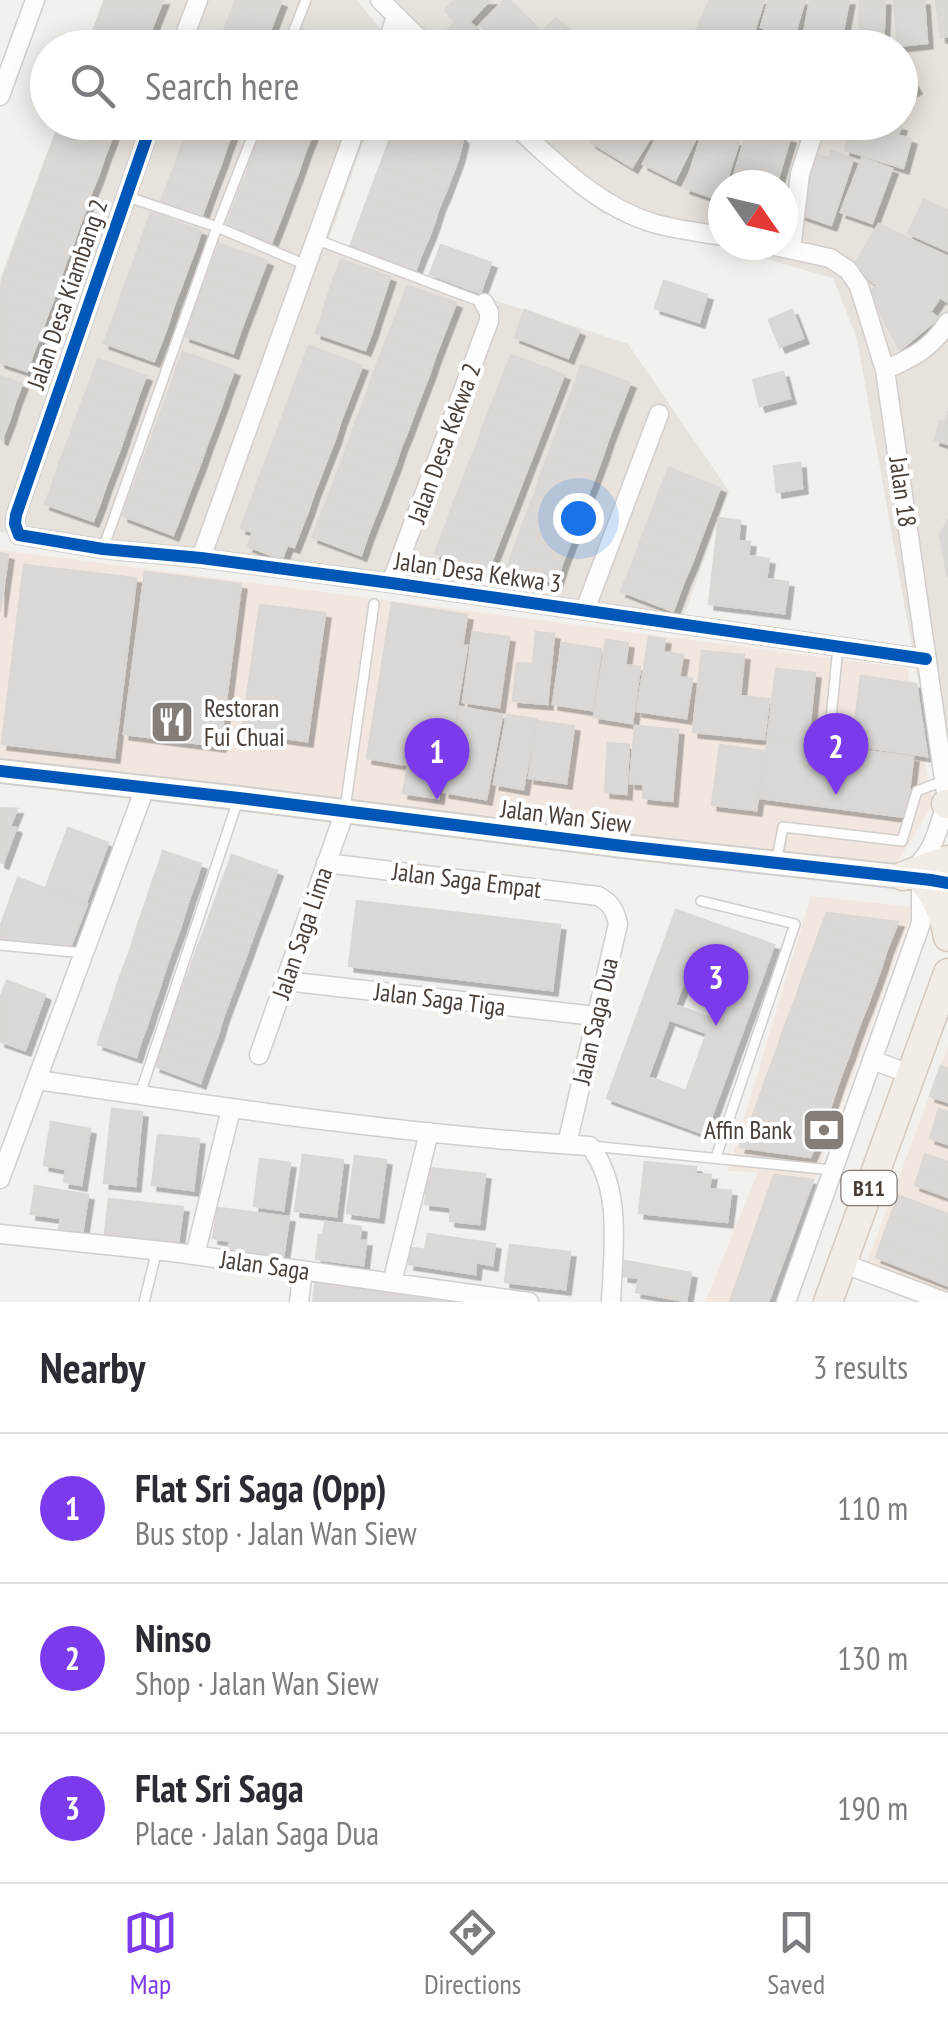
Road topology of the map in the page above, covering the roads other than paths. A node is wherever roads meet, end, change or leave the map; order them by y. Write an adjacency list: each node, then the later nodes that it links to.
1 (36, 0): 10 (street)
2 (198, 0): 6 (street)
3 (306, 0): 7 (lane)
4 (380, 0): 5 (street)
5 (396, 17): 8 (street); 9 (street)
6 (187, 30)
7 (294, 30)
8 (391, 30)
9 (410, 30)
10 (0, 96)
11 (145, 140): 17 (street, Jalan Desa Kiambang 2)
12 (251, 140): 18 (lane)
13 (352, 140): 20 (street)
14 (531, 140): 19 (street)
15 (812, 140): 16 (street)
16 (798, 191)
17 (125, 196): 18 (lane); 27 (street, Jalan Desa Kiambang 2)
18 (217, 227): 22 (lane); 28 (lane)
19 (708, 233)
20 (316, 239): 22 (street); 23 (lane)
21 (798, 251): 25 (street, Jalan 18)
22 (306, 265): 29 (street)
23 (484, 303): 30 (street, Jalan Desa Kekwa 2)
24 (948, 322): 25 (street)
25 (886, 370): 34 (street, Jalan 18)
26 (659, 414): 32 (street)
27 (22, 537): 28 (street, Jalan Desa Kekwa 3)
28 (103, 549): 29 (street, Jalan Desa Kekwa 3)
29 (201, 558): 30 (street, Jalan Desa Kekwa 3)
30 (392, 583): 32 (street, Jalan Desa Kekwa 3)
31 (374, 604): 40 (lane)
32 (585, 610): 33 (street, Jalan Desa Kekwa 3)
33 (838, 646): 34 (street, Jalan Desa Kekwa 3); 35 (lane)
34 (926, 659): 39 (street, Jalan 18)
35 (831, 718)
36 (0, 771): 37 (street, Jalan Wan Siew)
37 (145, 788): 38 (street, Jalan Wan Siew); 49 (street)
38 (239, 798): 40 (street, Jalan Wan Siew); 57 (lane)
39 (946, 799): 43 (lane); 44 (street)
40 (344, 812): 42 (street, Jalan Saga Lima); 43 (street, Jalan Wan Siew)
41 (948, 860): 44 (main road)
42 (326, 863): 45 (street, Jalan Saga Empat); 51 (street, Jalan Saga Lima)
43 (776, 863): 44 (street, Jalan Wan Siew)
44 (924, 880): 47 (main road); 54 (street)
45 (607, 901): 52 (street, Jalan Saga Dua)
46 (700, 901): 62 (lane)
47 (948, 937)
48 (0, 945): 49 (lane)
49 (84, 953): 56 (street)
50 (948, 973): 55 (main road, B11)
51 (285, 981): 52 (street, Jalan Saga Tiga); 53 (street, Jalan Saga Lima)
52 (595, 1016): 60 (street, Jalan Saga Dua)
53 (259, 1055)
54 (872, 1060): 55 (street); 63 (street)
55 (910, 1074): 68 (main road, B11)
56 (38, 1080): 57 (street); 64 (street)
57 (139, 1095): 58 (street)
58 (231, 1109): 59 (street); 67 (street)
59 (428, 1132): 60 (street); 70 (street)
60 (567, 1144): 61 (street)
61 (590, 1146): 62 (lane); 74 (street)
62 (716, 1157): 63 (lane)
63 (832, 1170): 75 (street)
64 (0, 1179)
65 (0, 1234): 66 (street, Jalan Saga)
66 (157, 1250): 67 (street, Jalan Saga); 71 (lane)
67 (195, 1255): 69 (street, Jalan Saga)
68 (842, 1263): 76 (main road, B11); 77 (street)
69 (303, 1270): 70 (street, Jalan Saga); 72 (street)
70 (392, 1283): 73 (street, Jalan Saga)
71 (144, 1302)
72 (299, 1302)
73 (529, 1302)
74 (612, 1302)
75 (786, 1302)
76 (828, 1302)
77 (946, 1302)

